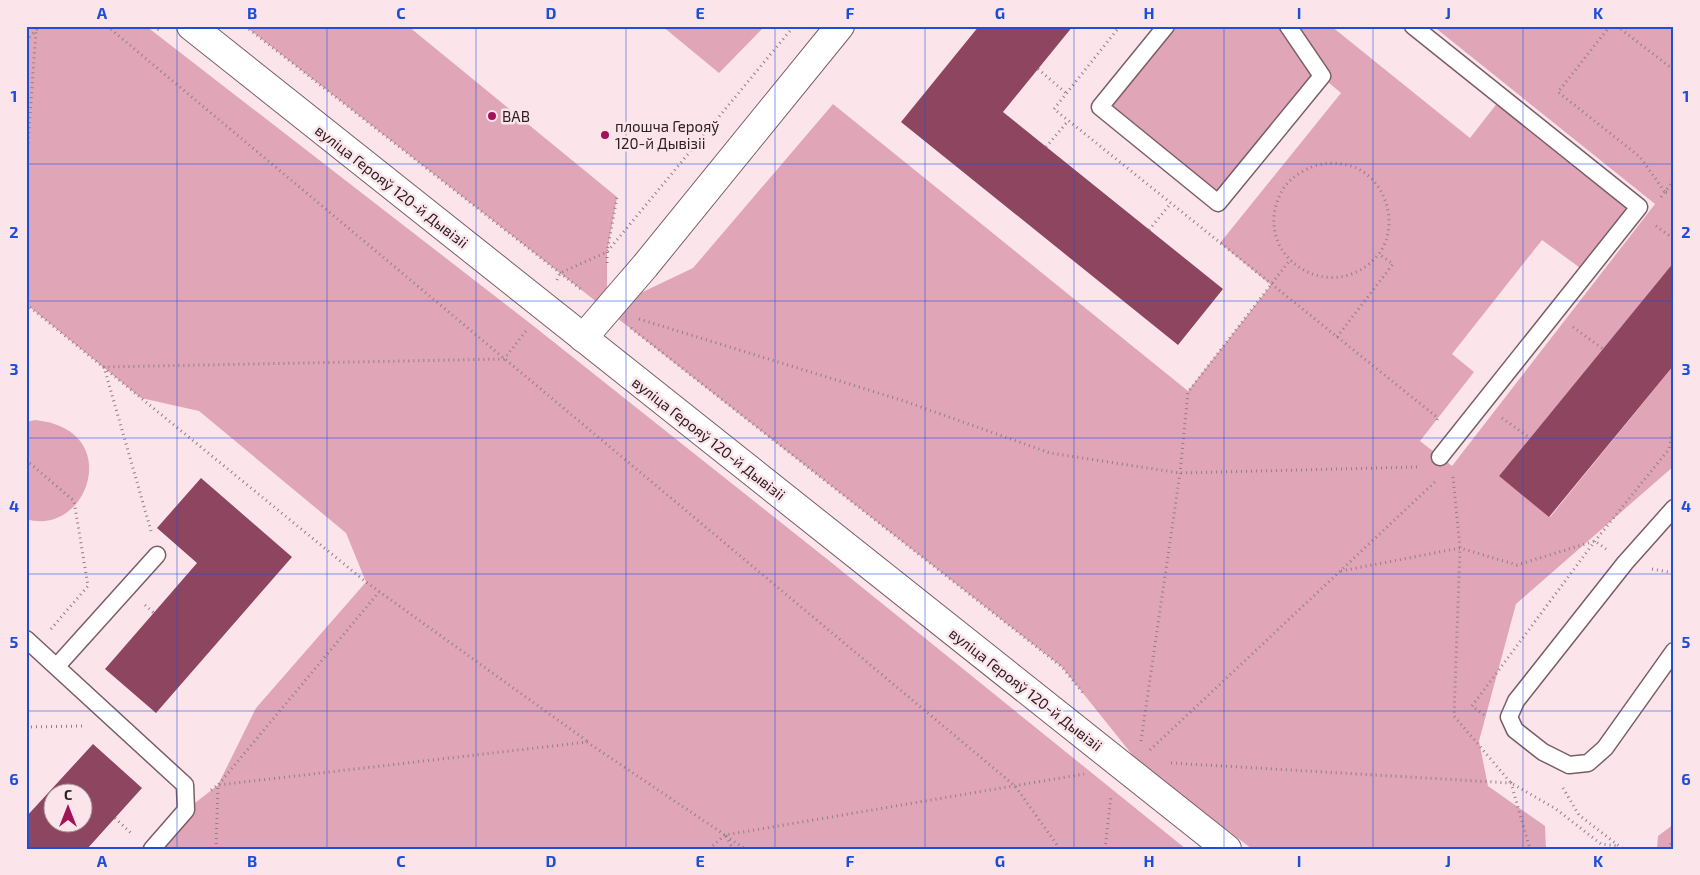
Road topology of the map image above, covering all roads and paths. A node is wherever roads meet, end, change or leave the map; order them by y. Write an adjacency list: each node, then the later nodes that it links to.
1 (107, 26): 40 (path)
2 (191, 26): 38 (street, вуліца Герояў 120-й Дывізіі)
3 (245, 26): 31 (path)
4 (794, 26): 28 (path)
5 (840, 26): 34 (street)
6 (1120, 26): 16 (path)
7 (1166, 26): 8 (lane)
8 (1288, 26)
9 (1413, 26): 46 (lane)
10 (1610, 26): 21 (path)
11 (1617, 26): 15 (path)
12 (38, 28): 13 (path); 19 (path)
13 (26, 41)
14 (1038, 70): 16 (path)
15 (1674, 70)
16 (1066, 93): 17 (path)
17 (1068, 120): 18 (path); 24 (path)
18 (1046, 147)
19 (26, 172)
20 (1674, 180): 21 (path)
21 (1666, 192): 22 (path)
22 (1674, 192)
23 (617, 198): 28 (path)
24 (1171, 203): 26 (path); 32 (path)
25 (1652, 223): 27 (path)
26 (1149, 230)
27 (1674, 240)
28 (607, 252): 31 (path); 34 (path)
29 (1379, 254): 30 (path); 30 (path); 37 (path)
30 (1290, 260): 32 (path)
31 (560, 273): 34 (path)
32 (1272, 285): 37 (path); 49 (path)
33 (26, 304): 41 (path)
34 (607, 309): 38 (street); 49 (path); 63 (path)
35 (531, 324): 40 (path)
36 (1572, 326): 39 (path)
37 (1337, 337): 42 (path)
38 (583, 338): 88 (street, вуліца Герояў 120-й Дывізіі)
39 (1603, 349)
40 (504, 359): 41 (path); 73 (path)
41 (104, 367): 55 (path); 58 (path)
42 (1438, 418)
43 (1501, 418): 45 (path)
44 (1674, 426): 53 (path)
45 (1530, 438)
46 (1440, 457)
47 (26, 460): 59 (path)
48 (1423, 467): 49 (path)
49 (1180, 473): 67 (path)
50 (1453, 475): 54 (path)
51 (1438, 479): 57 (path)
52 (1674, 508): 56 (lane)
53 (1595, 540): 54 (path); 56 (path)
54 (1460, 548): 57 (path); 71 (path)
55 (157, 554): 62 (lane)
56 (1625, 563): 61 (lane)
57 (1340, 571): 68 (path)
58 (379, 592): 66 (path); 72 (path)
59 (45, 636)
60 (26, 639): 62 (lane)
61 (1674, 652)
62 (57, 666): 64 (lane)
63 (1085, 696)
64 (98, 704): 65 (path); 81 (lane)
65 (26, 727)
66 (587, 742): 72 (path); 76 (path)
67 (1140, 742)
68 (1145, 755)
69 (1167, 763): 71 (path)
70 (1092, 773): 73 (path)
71 (1511, 783): 80 (path); 89 (path)
72 (218, 785): 82 (path)
73 (1016, 786): 76 (path); 86 (path)
74 (1112, 789): 87 (path)
75 (115, 818): 79 (path)
76 (726, 835): 83 (path); 84 (path); 85 (path)
77 (1603, 835): 80 (path)
78 (1674, 838): 91 (path)
79 (138, 839)
80 (1619, 846): 90 (path)
81 (152, 849)
82 (216, 849)
83 (709, 849)
84 (733, 849)
85 (745, 849)
86 (1060, 849)
87 (1105, 849)
88 (1227, 849)
89 (1530, 849)
90 (1623, 849)
91 (1668, 849)

